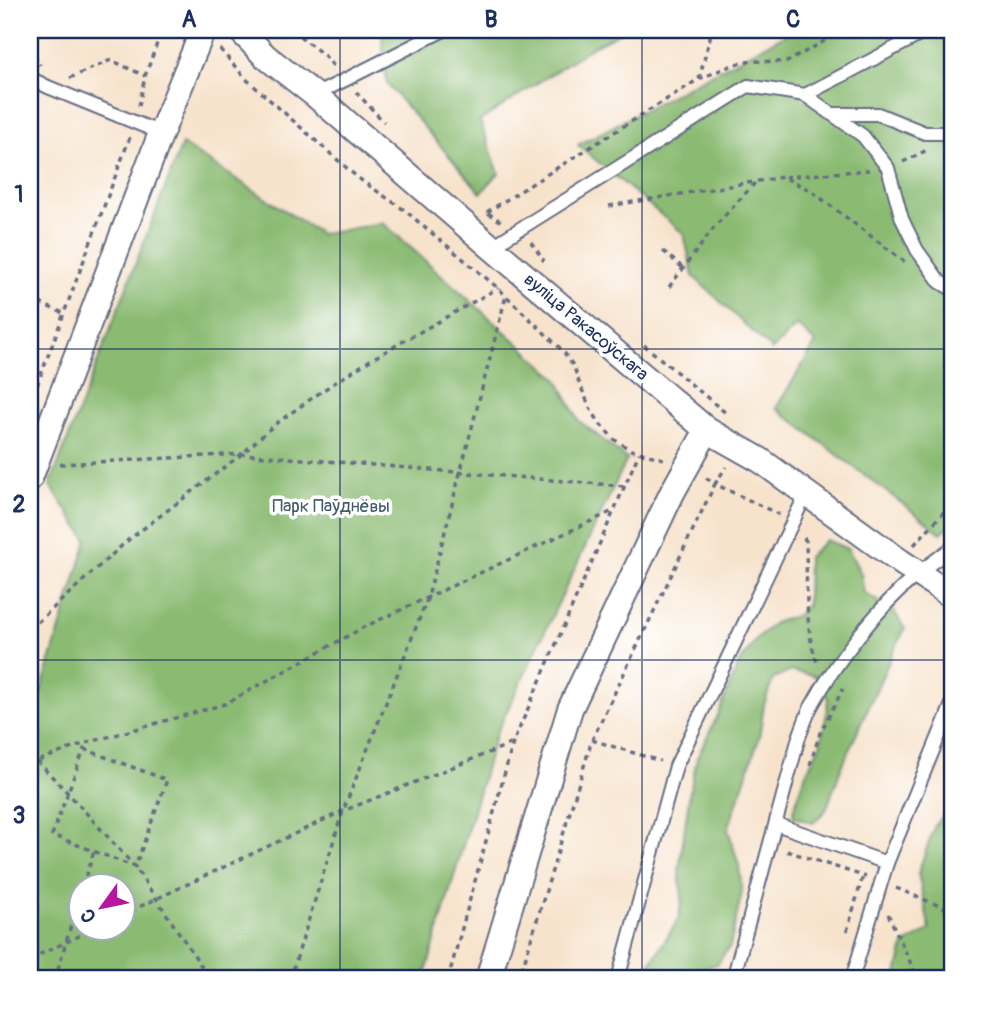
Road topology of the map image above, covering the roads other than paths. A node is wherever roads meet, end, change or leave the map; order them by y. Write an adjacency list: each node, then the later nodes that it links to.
1 (203, 30): 9 (street)
2 (240, 30): 5 (street, вуліца Ракасоўскага)
3 (444, 30): 5 (lane)
4 (929, 30): 6 (lane)
5 (315, 95): 11 (street, вуліца Ракасоўскага)
6 (806, 95): 8 (lane); 11 (lane)
7 (34, 96): 9 (lane)
8 (833, 114): 10 (lane); 12 (lane)
9 (161, 133): 14 (street)
10 (952, 133)
11 (491, 247): 13 (street, вуліца Ракасоўскага)
12 (952, 289)
13 (707, 430): 15 (street, вуліца Ракасоўскага); 22 (street)
14 (32, 472)
15 (806, 494): 17 (street, вуліца Ракасоўскага); 23 (lane)
16 (952, 548): 17 (lane)
17 (926, 568): 18 (street, вуліца Ракасоўскага); 20 (lane)
18 (952, 596)
19 (952, 704): 21 (lane)
20 (776, 824): 21 (lane); 24 (lane)
21 (887, 863): 25 (lane)
22 (488, 979)
23 (618, 979)
24 (733, 979)
25 (852, 979)

